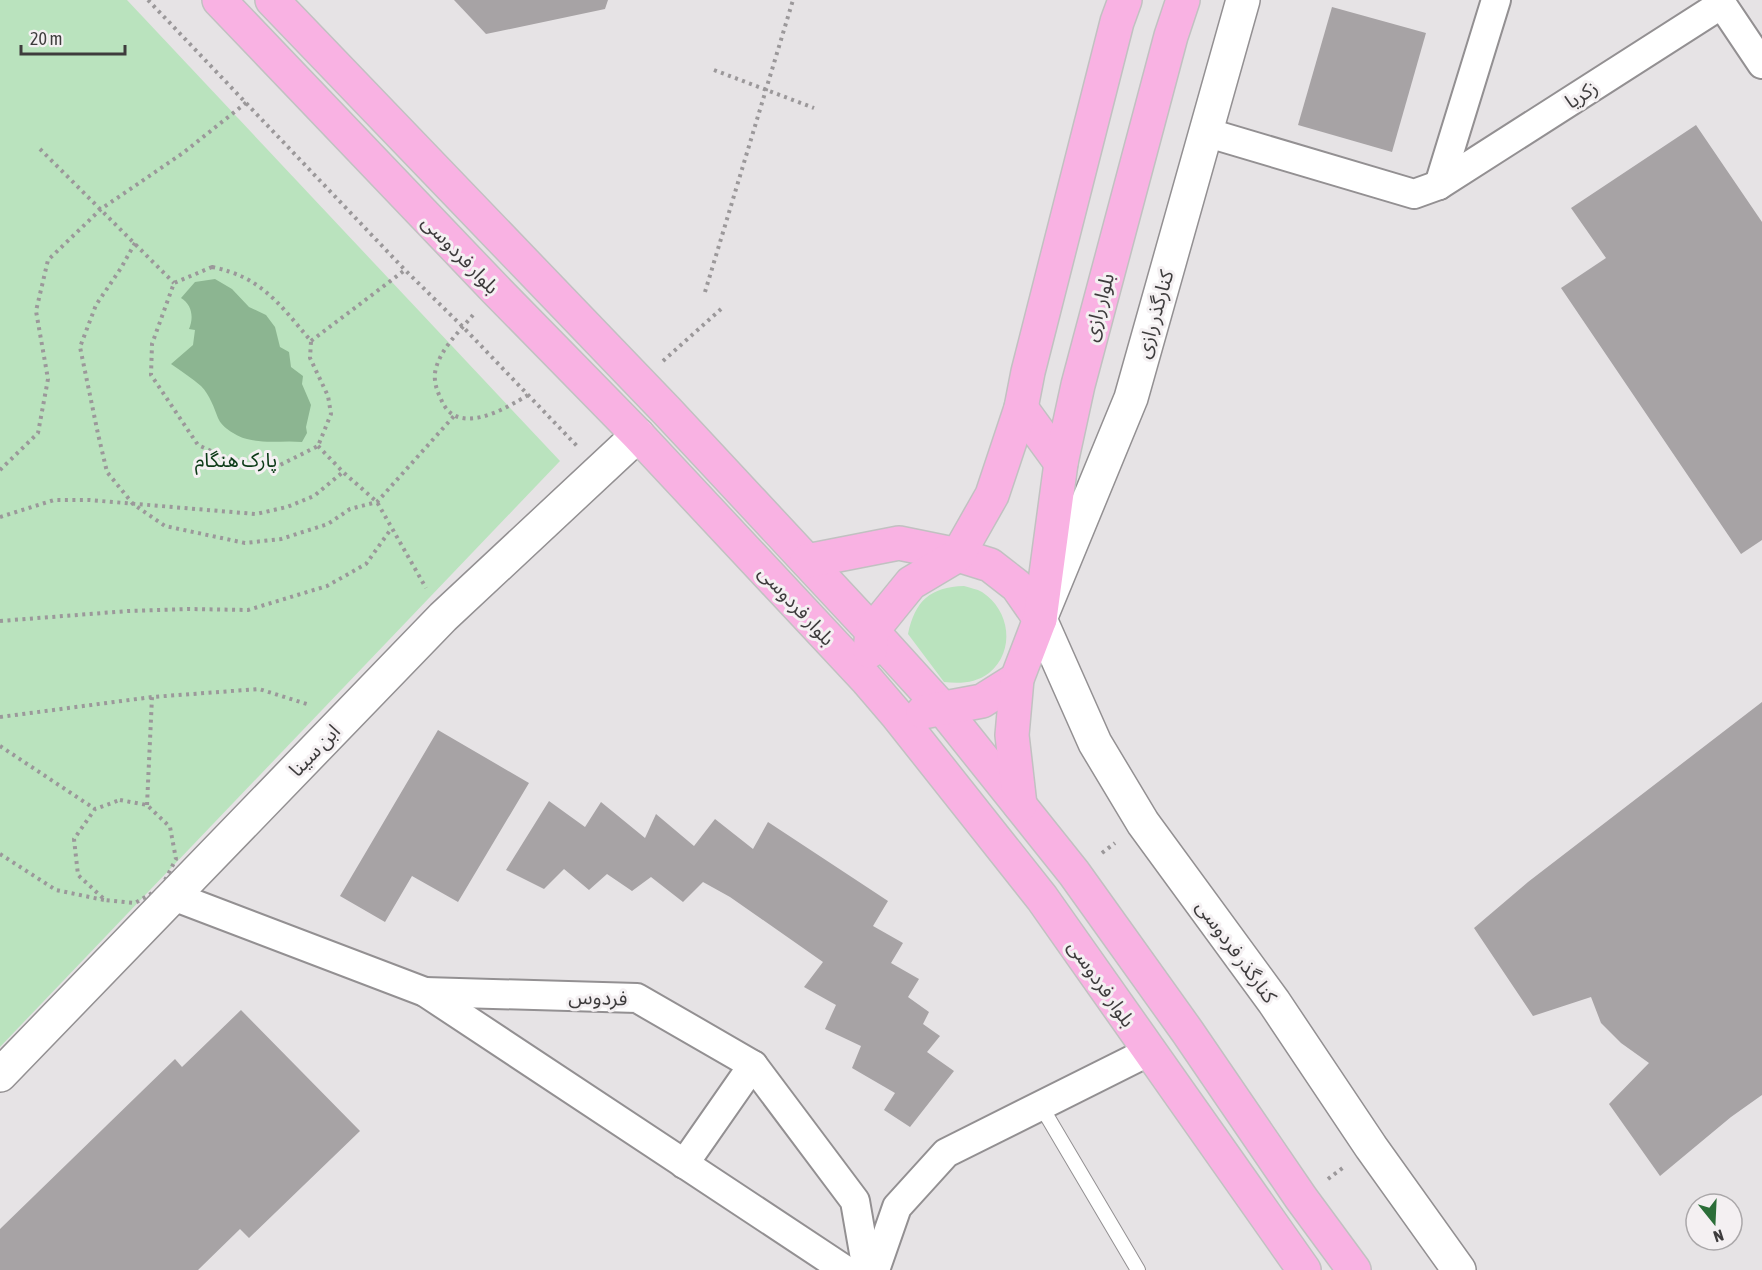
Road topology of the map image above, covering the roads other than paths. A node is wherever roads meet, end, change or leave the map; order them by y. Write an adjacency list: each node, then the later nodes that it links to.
1 (219, 0): 13 (main road, بلوار فردوسی)
2 (272, 0): 12 (main road, بلوار فردوسی)
3 (1125, 0): 11 (main road)
4 (1183, 0): 14 (main road, بلوار رازی)
5 (1243, 0): 9 (street, کنارگذر رازی)
6 (1496, 0): 10 (street)
7 (1721, 2): 8 (street); 10 (street, زکریا)
8 (1762, 64)
9 (1205, 132): 10 (street, زکریا); 17 (street, کنارگذر رازی)
10 (1439, 184)
11 (1021, 408): 14 (main road); 15 (main road)
12 (667, 411): 13 (main road); 16 (main road, بلوار فردوسی)
13 (638, 435): 20 (main road, بلوار فردوسی); 24 (street, ابن سینا)
14 (1061, 463): 17 (main road, بلوار رازی)
15 (958, 555): 16 (main road); 17 (main road); 18 (main road)
16 (807, 561): 18 (main road, بلوار فردوسی)
17 (1040, 619): 19 (main road); 37 (street, کنارگذر فردوسی)
18 (872, 631): 20 (main road); 21 (main road, بلوار فردوسی)
19 (1017, 679): 21 (main road); 23 (main road)
20 (867, 680): 22 (main road, بلوار فردوسی)
21 (943, 709): 22 (main road); 23 (main road, بلوار فردوسی)
22 (897, 715): 26 (main road, بلوار فردوسی)
23 (1020, 805): 36 (main road, بلوار فردوسی)
24 (174, 896): 25 (street, فردوس); 28 (street, ابن سینا)
25 (425, 992): 27 (street, فردوس); 30 (street, فردوس)
26 (1150, 1051): 29 (street); 35 (main road, بلوار فردوسی)
27 (753, 1065): 30 (street); 32 (street, فردوس)
28 (0, 1075)
29 (1041, 1106): 33 (street); 34 (lane)
30 (684, 1164): 31 (street, فردوس)
31 (845, 1270)
32 (867, 1270)
33 (875, 1270)
34 (1138, 1270)
35 (1304, 1270)
36 (1353, 1270)
37 (1459, 1270)

